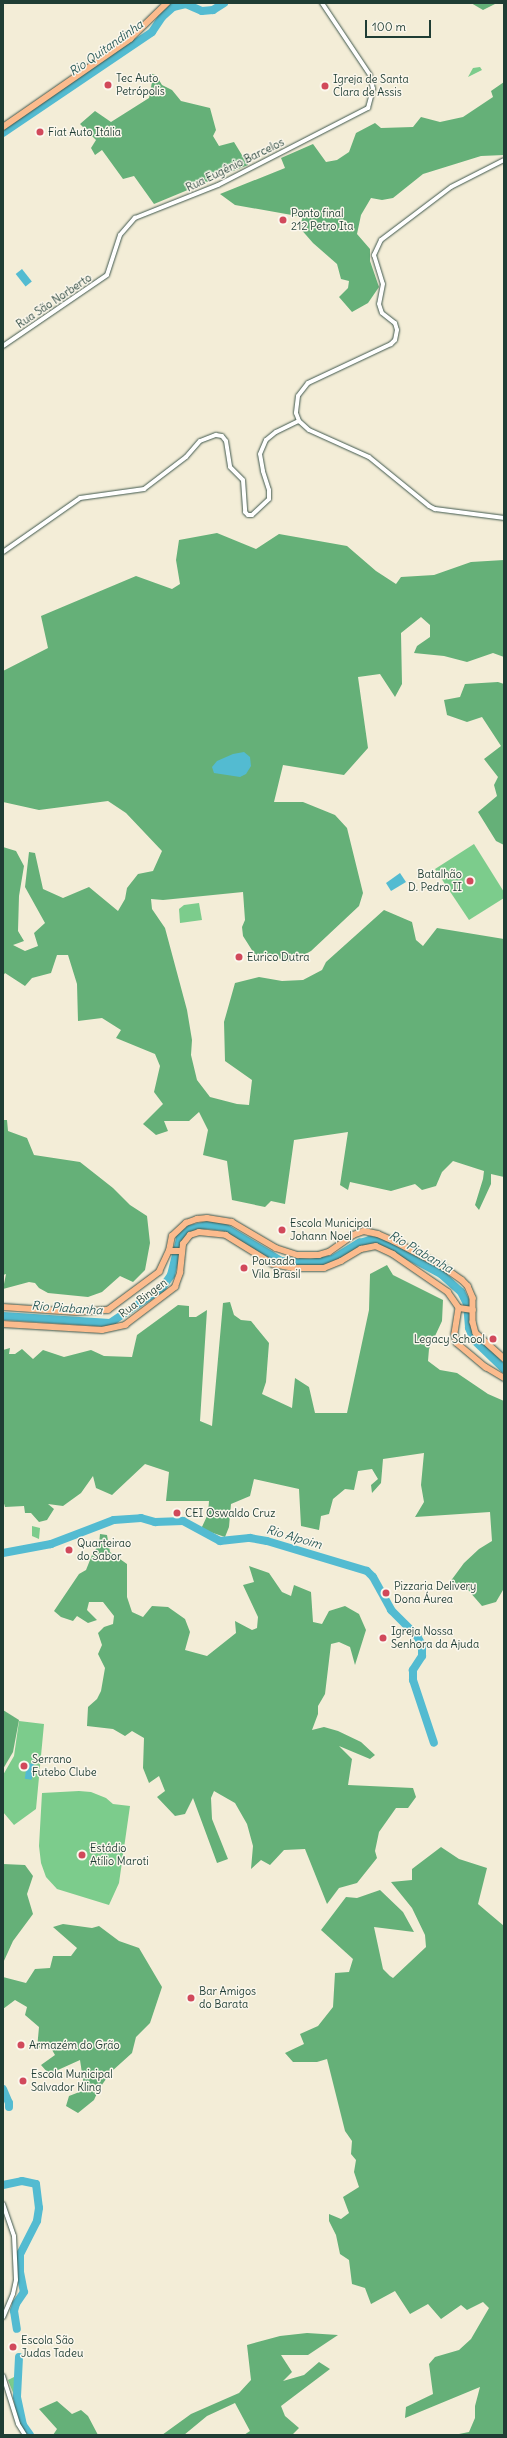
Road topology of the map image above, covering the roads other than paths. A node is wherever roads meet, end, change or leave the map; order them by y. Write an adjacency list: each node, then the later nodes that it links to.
1 (167, 3): 3 (main road)
2 (322, 3): 5 (street, Rua Eugênio Barcelos)
3 (3, 127)
4 (504, 160): 7 (street)
5 (111, 267): 6 (street, Rua São Norberto)
6 (3, 346)
7 (299, 421): 8 (street); 9 (street)
8 (504, 518)
9 (3, 551)
10 (169, 1251): 11 (main road); 12 (main road, Rua Bingen); 14 (main road, Rua Bingen)
11 (182, 1251): 13 (main road, Rua Bingen); 15 (main road, Rua Bingen)
12 (3, 1307)
13 (459, 1308): 14 (main road); 17 (main road)
14 (473, 1310): 16 (main road, Rua Bingen)
15 (3, 1324)
16 (504, 1358)
17 (504, 1378)
18 (3, 2204): 19 (street)
19 (3, 2317)
20 (3, 2376): 21 (street)
21 (25, 2435)

